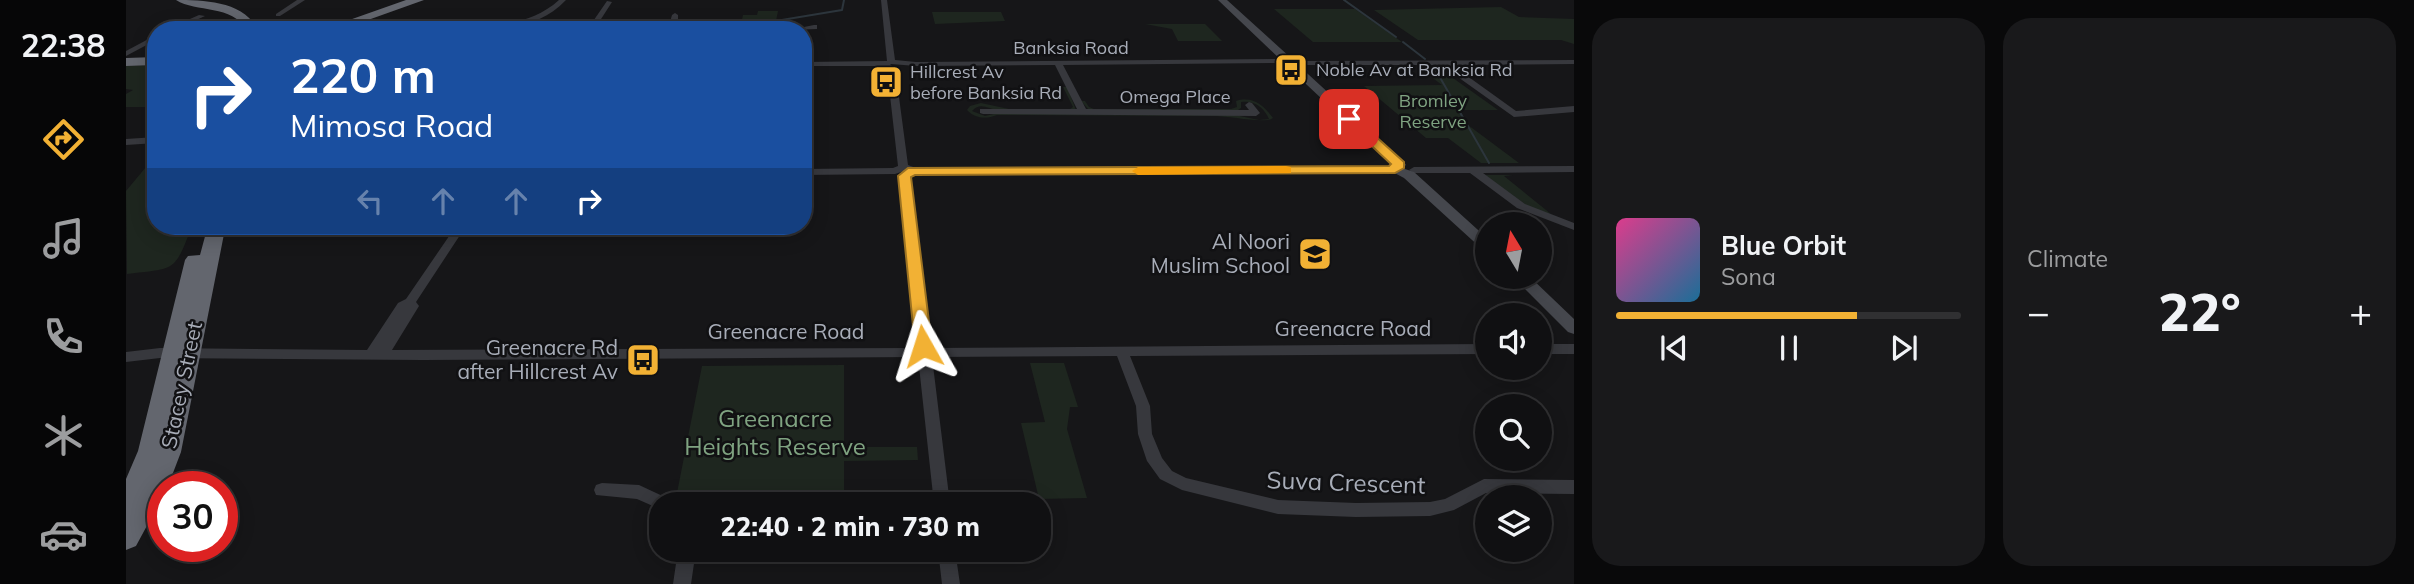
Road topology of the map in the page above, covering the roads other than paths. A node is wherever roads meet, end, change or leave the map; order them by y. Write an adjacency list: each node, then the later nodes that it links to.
1 (182, 0): 9 (highway)
2 (302, 0): 10 (street)
3 (406, 0): 14 (highway)
4 (418, 0): 15 (highway)
5 (563, 0): 16 (street)
6 (884, 0): 27 (street)
7 (1222, 0): 24 (street)
8 (609, 2): 17 (street)
9 (212, 5): 12 (street); 13 (highway)
10 (278, 15)
11 (675, 15): 18 (street)
12 (184, 21)
13 (247, 21)
14 (343, 21)
15 (354, 21)
16 (530, 21)
17 (596, 21)
18 (674, 21)
19 (147, 43): 20 (street)
20 (126, 58): 21 (highway)
21 (147, 58)
22 (1574, 62): 25 (street, Banksia Road)
23 (1244, 63): 24 (street, Banksia Road); 28 (street, Banksia Road)
24 (1289, 63): 25 (street, Banksia Road); 36 (street)
25 (1444, 63): 30 (street)
26 (812, 64): 27 (street, Banksia Road)
27 (891, 64): 28 (street, Banksia Road); 38 (street)
28 (1058, 64): 32 (street)
29 (1249, 105): 32 (street, Omega Place)
30 (1574, 110)
31 (983, 111): 32 (street, Omega Place)
32 (1083, 112)
33 (147, 141): 34 (street)
34 (126, 142)
35 (1574, 169): 37 (street)
36 (1405, 170): 37 (street); 38 (street); 43 (street)
37 (1473, 170): 40 (street)
38 (904, 171): 39 (street); 51 (street)
39 (812, 172)
40 (1574, 227)
41 (214, 235): 50 (highway, Stacey Street)
42 (455, 235): 52 (street)
43 (1475, 235)
44 (1533, 289): 45 (street)
45 (1574, 328)
46 (1475, 349): 49 (street, Greenacre Road)
47 (1552, 349): 48 (street)
48 (1574, 349)
49 (1122, 352): 51 (street, Greenacre Road); 54 (street, Suva Crescent)
50 (181, 353): 52 (street, Greenacre Road); 53 (street, Greenacre Road); 58 (highway, Stacey Street); 59 (highway, Stacey Street)
51 (924, 353): 52 (street, Greenacre Road); 56 (street)
52 (376, 354)
53 (126, 356)
54 (1574, 486)
55 (602, 489): 57 (street)
56 (941, 492)
57 (649, 497)
58 (126, 511)
59 (126, 537)
60 (685, 562): 62 (street)
61 (948, 562): 63 (street)
62 (682, 584)
63 (951, 584)

